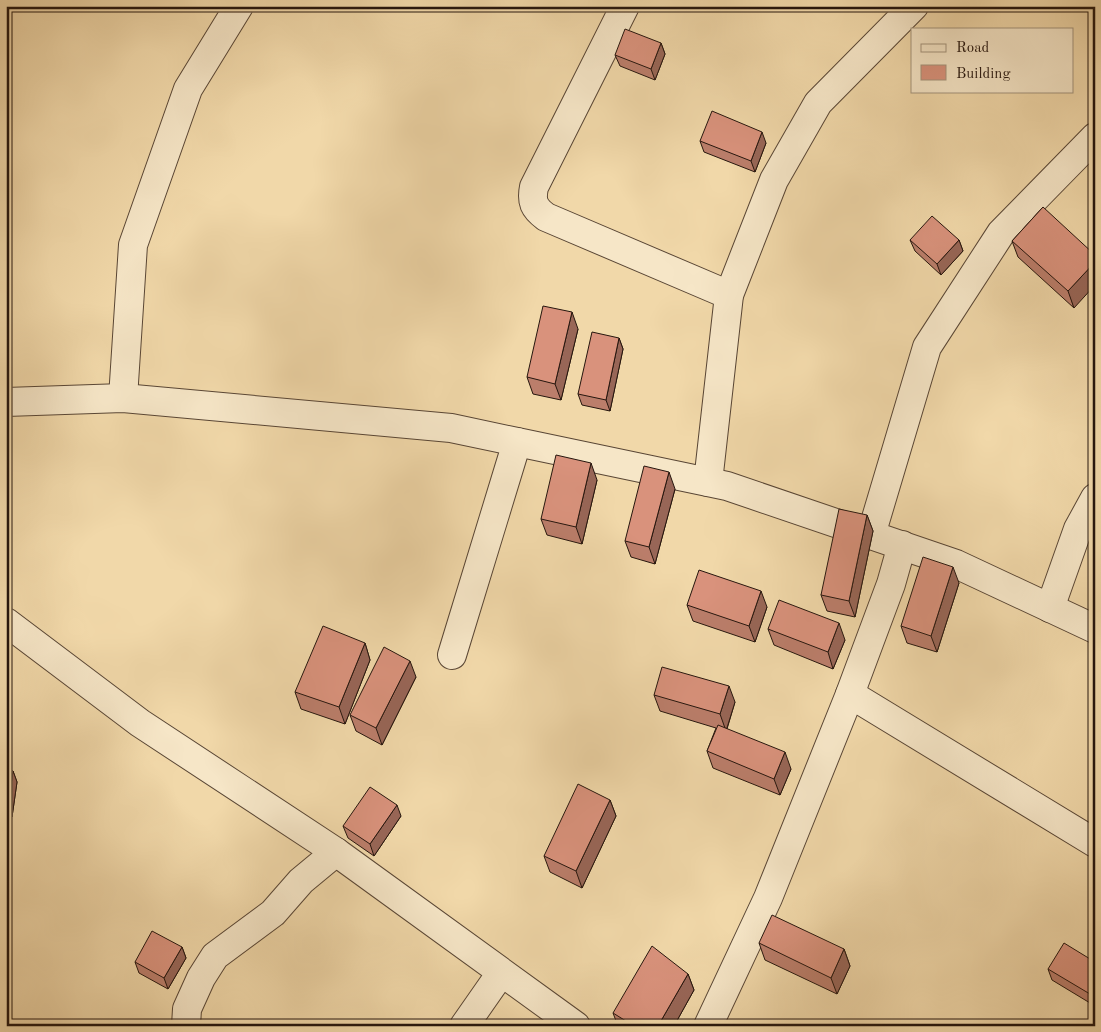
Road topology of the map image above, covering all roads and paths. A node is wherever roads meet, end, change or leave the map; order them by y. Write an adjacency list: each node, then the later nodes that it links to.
1 (239, 6): 6 (street)
2 (625, 6): 5 (street)
3 (914, 6): 5 (street)
4 (1095, 136): 11 (street)
5 (729, 296): 9 (street)
6 (122, 398): 7 (street); 8 (street)
7 (6, 402)
8 (517, 442): 9 (street); 16 (street)
9 (708, 482): 11 (street)
10 (1095, 498): 13 (street)
11 (871, 535): 12 (street)
12 (902, 545): 13 (street); 17 (street)
13 (1050, 608): 15 (street)
14 (6, 622): 19 (street)
15 (1095, 629)
16 (452, 655)
17 (850, 694): 18 (street); 24 (street)
18 (1095, 843)
19 (336, 852): 20 (street); 21 (street)
20 (501, 973): 22 (street); 23 (street)
21 (186, 1026)
22 (464, 1026)
23 (576, 1026)
24 (708, 1026)

